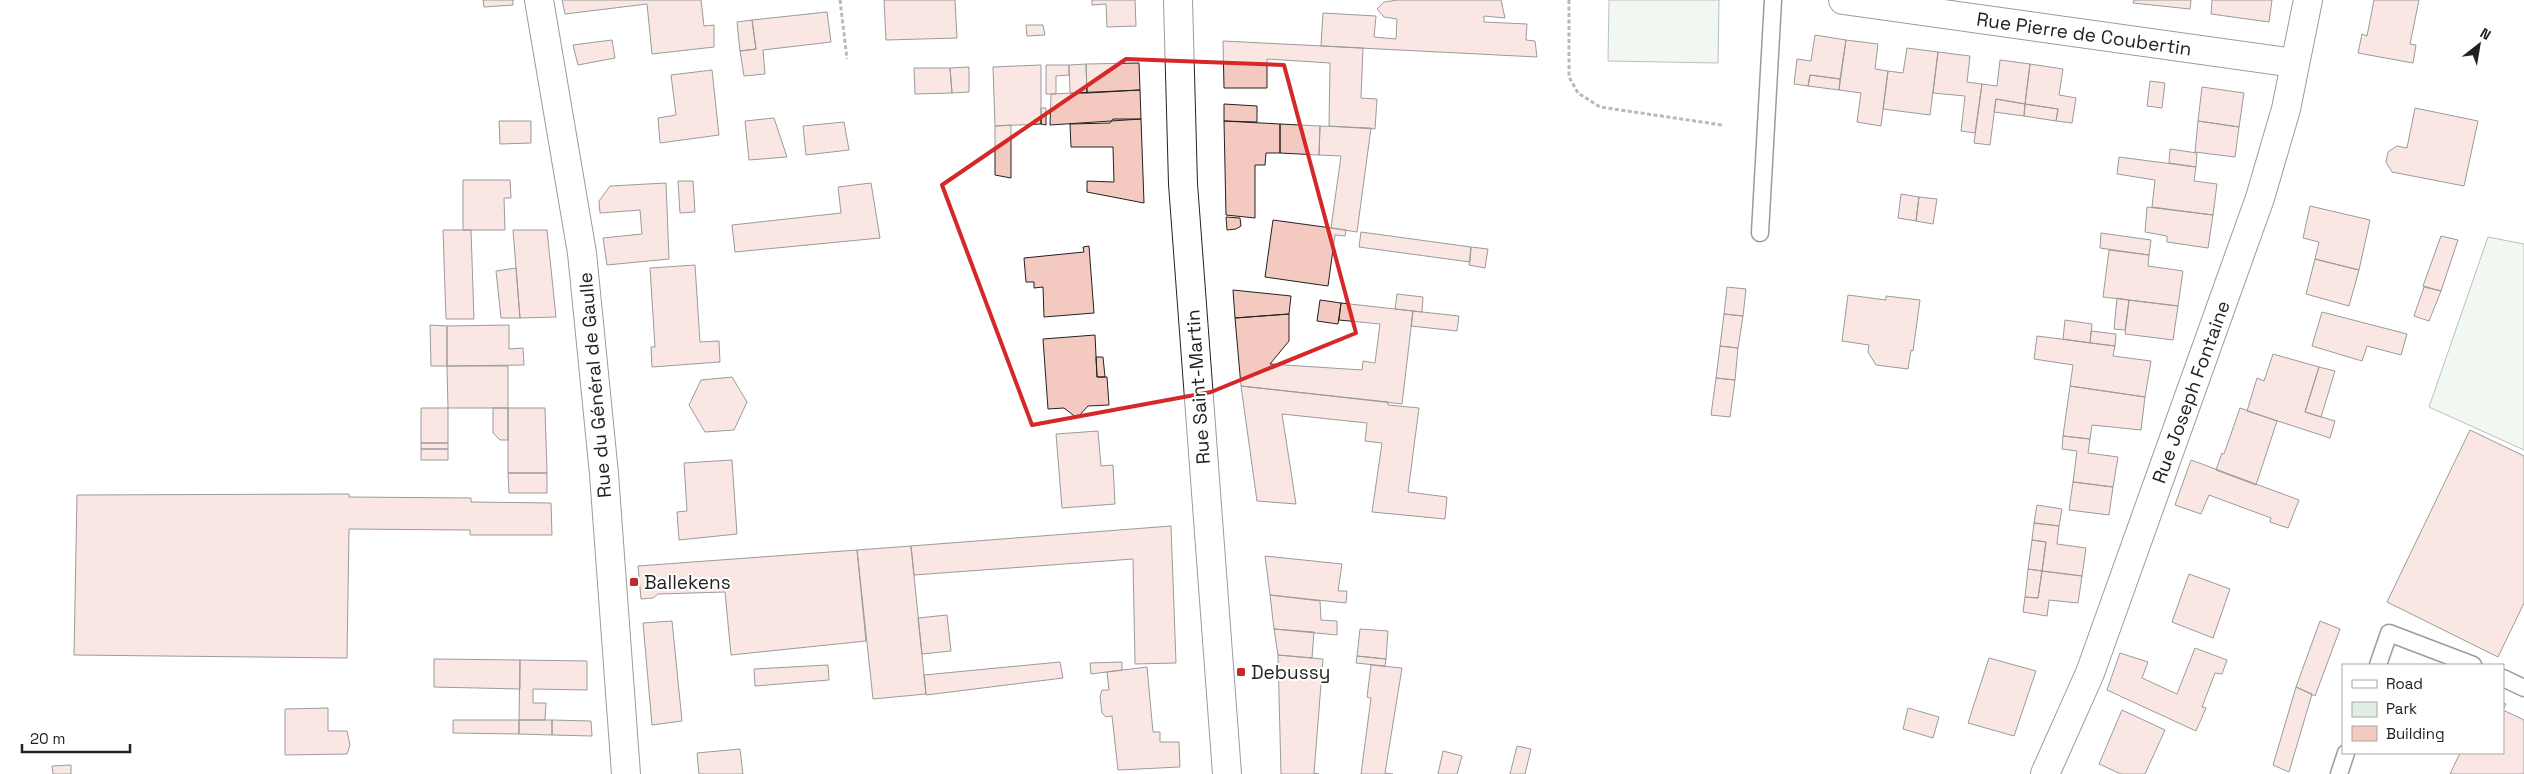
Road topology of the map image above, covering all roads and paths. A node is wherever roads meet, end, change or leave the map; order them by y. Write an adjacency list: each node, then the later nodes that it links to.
1 (539, 0): 17 (street, Rue du Général de Gaulle)
2 (840, 0): 8 (path)
3 (1178, 0): 18 (street, Rue Saint-Martin)
4 (1569, 0): 10 (path)
5 (1773, 0): 11 (lane)
6 (1843, 0): 9 (street, Rue Pierre de Coubertin)
7 (2308, 0): 9 (street, Rue Joseph Fontaine)
8 (847, 59)
9 (2295, 64): 19 (street, Rue Joseph Fontaine)
10 (1722, 125)
11 (1760, 233)
12 (2378, 664): 13 (lane)
13 (2470, 664)
14 (2504, 678): 15 (lane)
15 (2524, 688)
16 (2346, 754): 20 (lane)
17 (626, 774)
18 (1227, 774)
19 (2045, 774)
20 (2339, 774)

